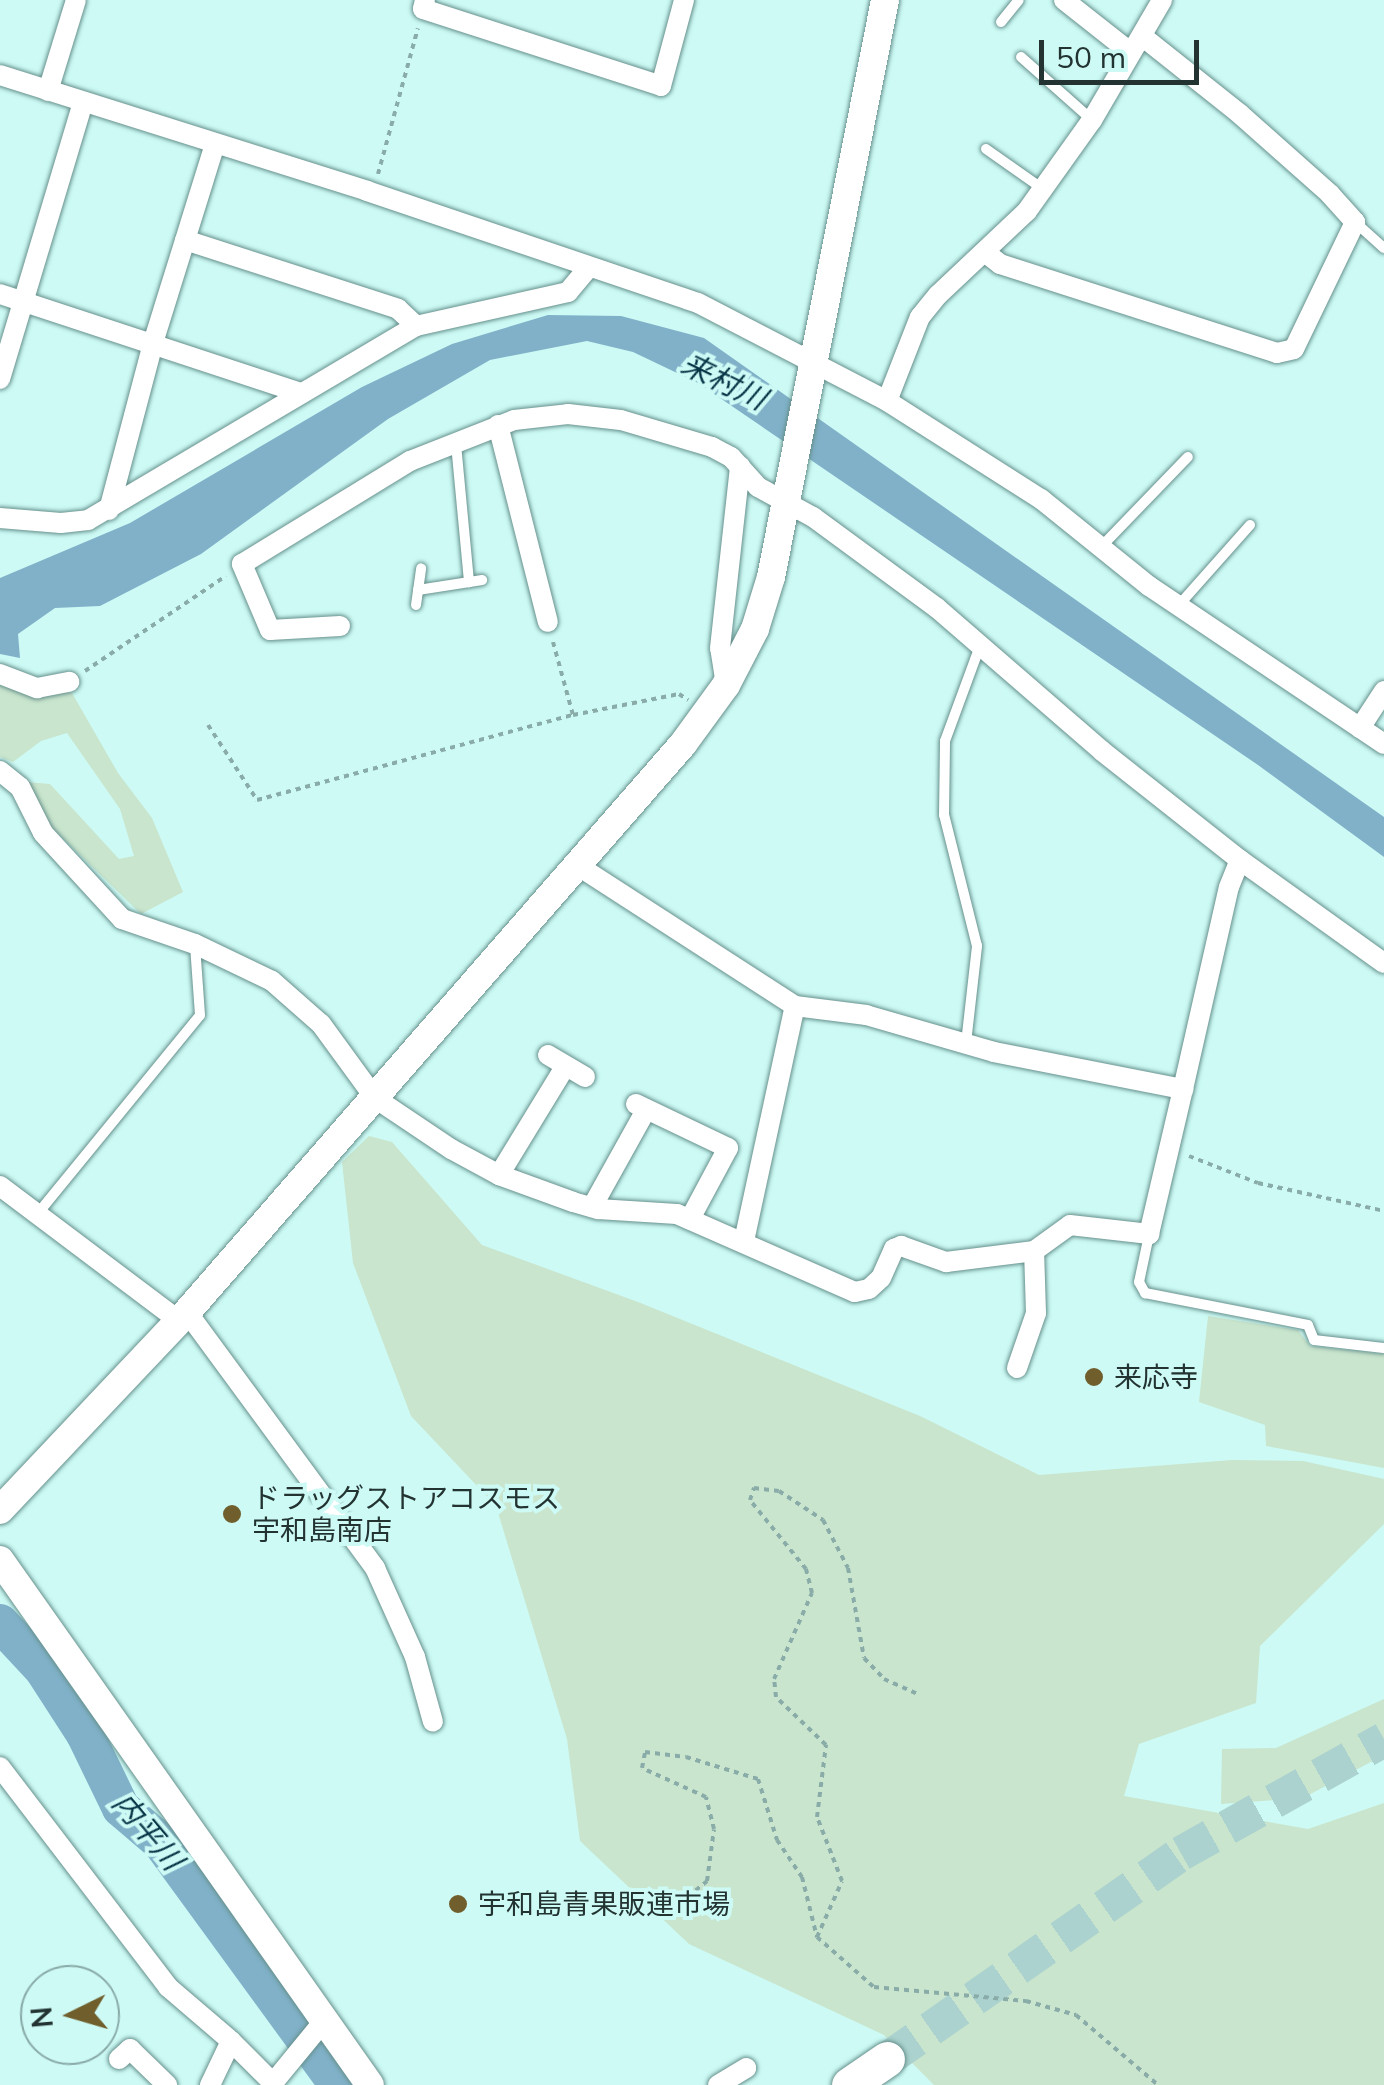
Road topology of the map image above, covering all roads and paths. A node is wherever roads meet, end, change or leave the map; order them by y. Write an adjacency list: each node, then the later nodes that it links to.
1 (76, 0): 12 (street)
2 (684, 0): 7 (street)
3 (885, 0): 28 (street)
4 (1019, 0): 8 (lane)
5 (1064, 0): 9 (street)
6 (1162, 0): 9 (street)
7 (424, 5): 18 (path)
8 (1000, 22)
9 (1136, 44): 14 (street); 19 (street)
10 (1021, 57): 14 (lane)
11 (0, 75): 12 (street)
12 (48, 91): 13 (street)
13 (82, 102): 15 (street); 25 (street)
14 (1092, 120): 17 (street)
15 (216, 144): 18 (street); 20 (street)
16 (986, 150): 17 (lane)
17 (1043, 189): 22 (street)
18 (373, 193): 23 (street)
19 (1354, 222): 21 (lane); 22 (street)
20 (185, 240): 26 (street); 27 (street)
21 (1384, 248)
22 (986, 252): 31 (street)
23 (588, 269): 26 (street); 28 (street)
24 (0, 294): 25 (street)
25 (24, 301): 27 (street); 29 (street)
26 (416, 326): 30 (street)
27 (153, 342): 30 (street); 37 (street)
28 (813, 369): 31 (street); 36 (street)
29 (0, 378)
30 (301, 393): 37 (street)
31 (888, 401): 40 (street)
32 (498, 425): 33 (street); 35 (street); 48 (street)
33 (456, 440): 41 (street); 44 (lane)
34 (1188, 457): 40 (lane)
35 (740, 466): 36 (street); 53 (street)
36 (788, 494): 50 (street); 53 (street)
37 (109, 510): 38 (street)
38 (0, 518)
39 (1250, 525): 46 (lane)
40 (1101, 547): 46 (street)
41 (242, 564): 49 (street); 52 (path)
42 (420, 568): 45 (lane)
43 (482, 580): 44 (lane)
44 (469, 582): 45 (lane)
45 (418, 590): 47 (lane)
46 (1179, 605): 58 (street)
47 (416, 606)
48 (548, 622): 56 (path)
49 (340, 626)
50 (981, 644): 61 (street); 66 (lane)
51 (0, 674): 52 (street)
52 (69, 682)
53 (726, 686): 55 (street)
54 (1384, 690): 58 (street)
55 (708, 711): 56 (path); 62 (street)
56 (573, 715): 57 (path)
57 (208, 725)
58 (1360, 728): 59 (street)
59 (1384, 744)
60 (0, 770): 63 (street)
61 (1240, 860): 64 (street); 68 (street)
62 (577, 865): 65 (street); 69 (street)
63 (195, 944): 69 (street); 75 (lane)
64 (1384, 962)
65 (796, 1006): 66 (street); 78 (street)
66 (966, 1044): 68 (street)
67 (585, 1077): 71 (street)
68 (1183, 1088): 70 (street)
69 (374, 1098): 71 (street); 80 (street)
70 (1170, 1151): 74 (path); 77 (street)
71 (499, 1174): 73 (street)
72 (0, 1186): 75 (street)
73 (592, 1207): 76 (street); 76 (street)
74 (1384, 1210)
75 (39, 1212): 80 (street)
76 (690, 1219): 78 (street)
77 (1149, 1234): 79 (street); 81 (lane)
78 (744, 1241): 79 (street)
79 (1034, 1251): 82 (street)
80 (183, 1317): 83 (street); 86 (street)
81 (1384, 1348)
82 (1017, 1368)
83 (0, 1510)
84 (0, 1560): 90 (street)
85 (920, 1695): 89 (path)
86 (434, 1722)
87 (0, 1767): 91 (street)
88 (680, 1903): 89 (path)
89 (817, 1938): 101 (path)
90 (318, 2028): 95 (street); 98 (street)
91 (231, 2041): 95 (street); 97 (street)
92 (120, 2057): 96 (street)
93 (887, 2059): 100 (highway)
94 (746, 2068): 99 (street)
95 (273, 2084)
96 (167, 2085)
97 (210, 2085)
98 (370, 2085)
99 (718, 2085)
100 (849, 2085)
101 (1158, 2085)

